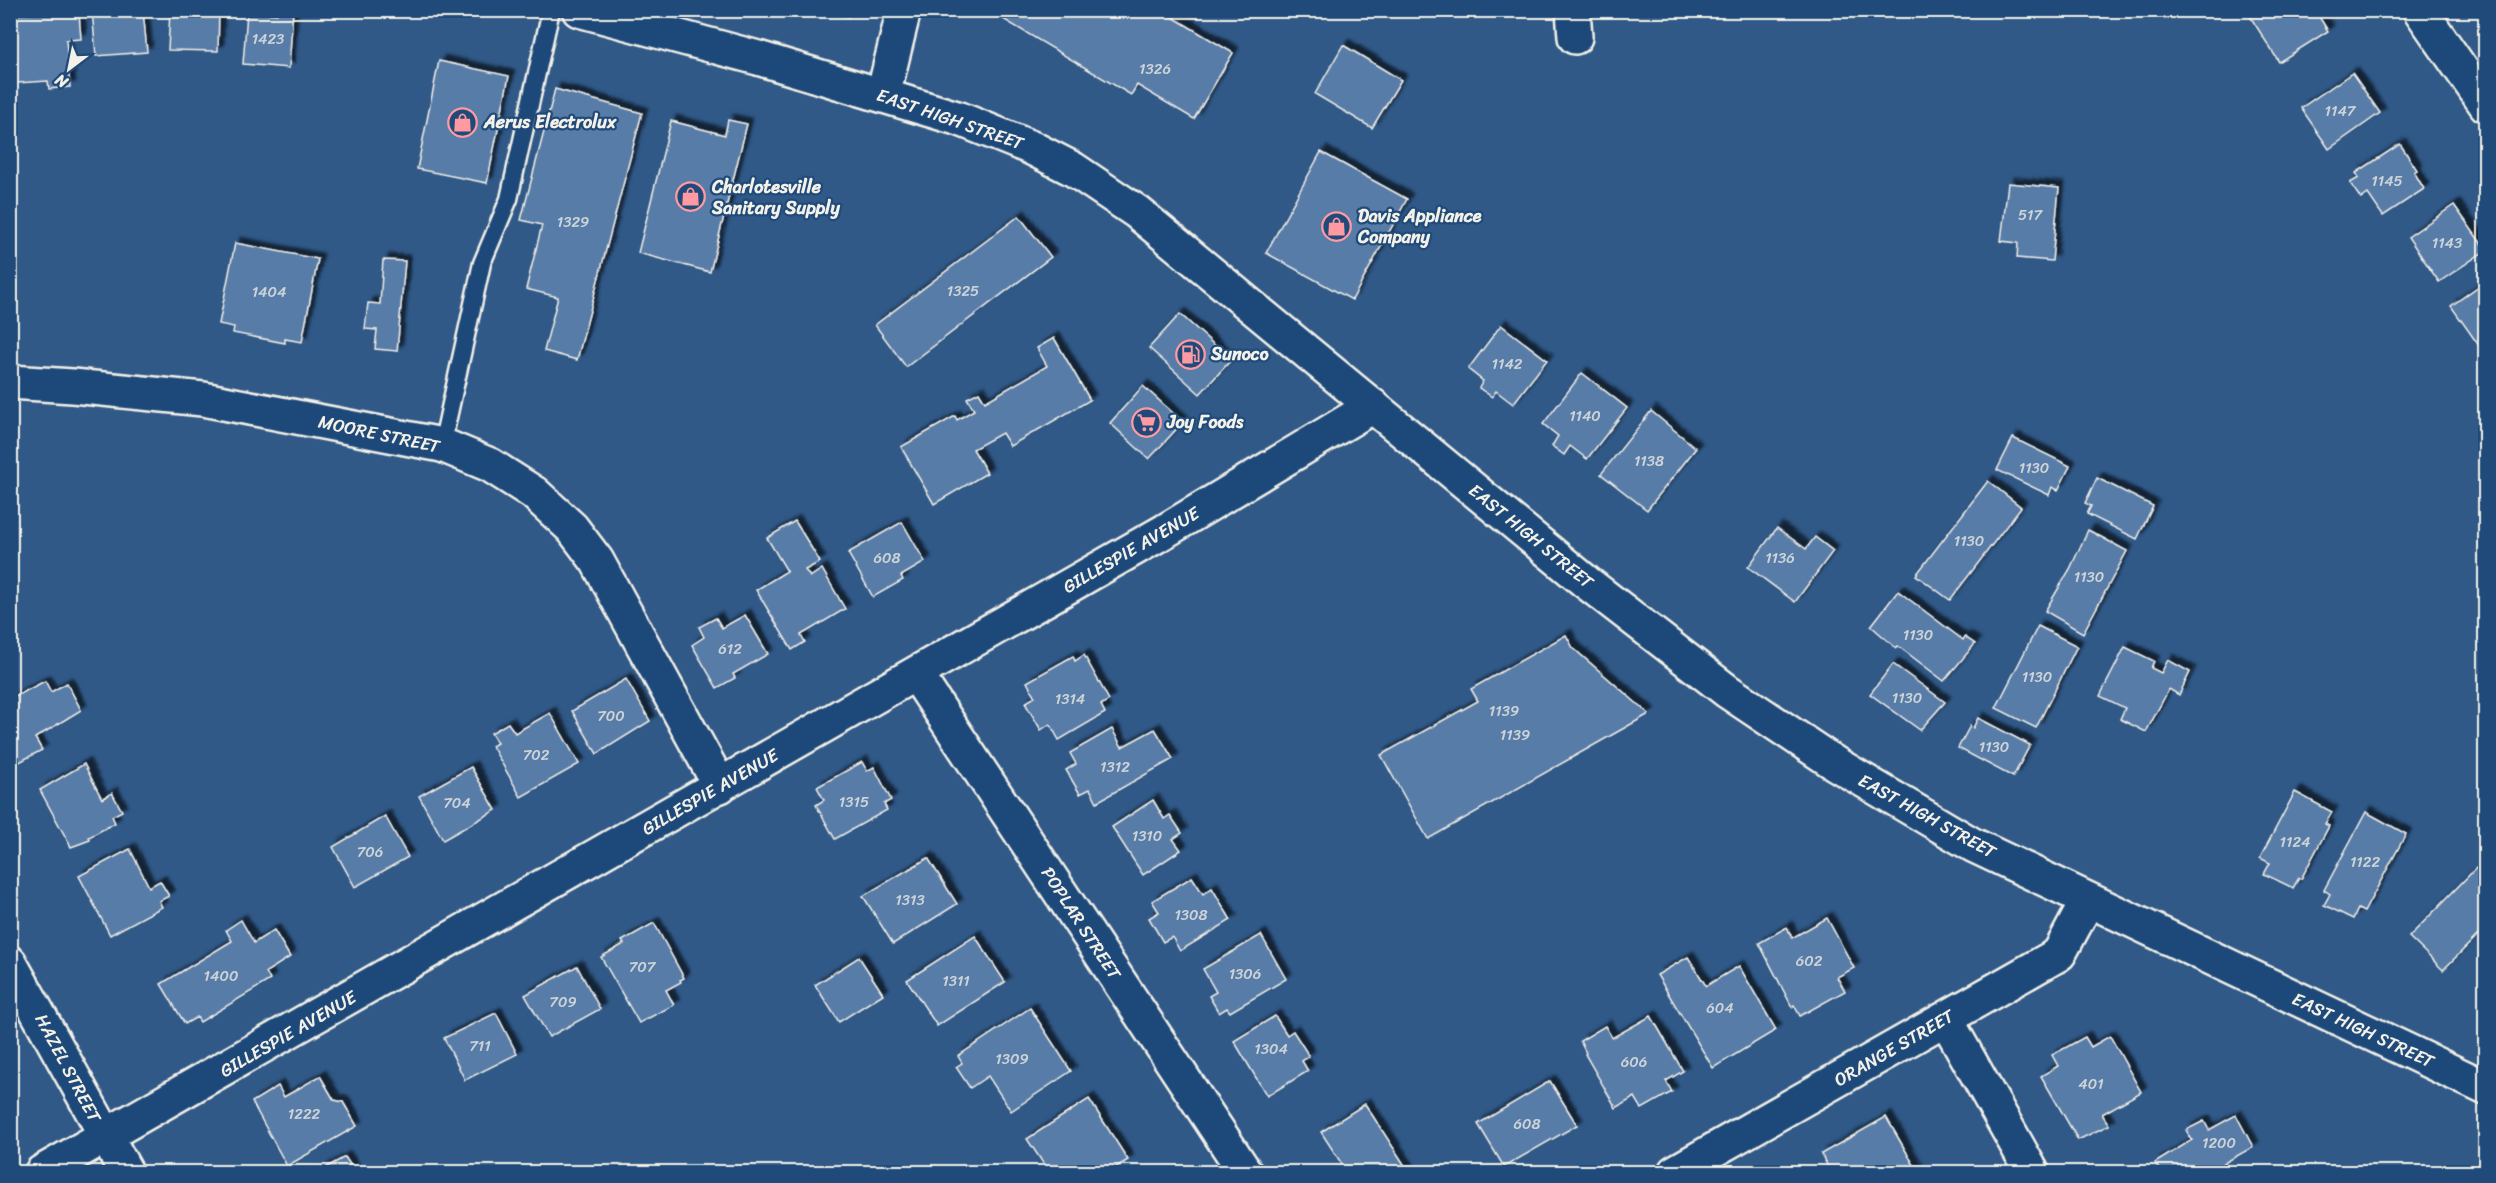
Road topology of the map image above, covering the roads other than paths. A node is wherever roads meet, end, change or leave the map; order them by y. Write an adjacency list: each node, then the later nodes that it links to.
1 (551, 10): 9 (lane)
2 (579, 10): 5 (street, EAST HIGH STREET)
3 (904, 10): 5 (street)
4 (2425, 12): 6 (street)
5 (883, 95): 8 (street, EAST HIGH STREET)
6 (2486, 105)
7 (10, 382): 9 (street, MOORE STREET)
8 (1373, 406): 10 (street, GILLESPIE AVENUE); 12 (street, EAST HIGH STREET)
9 (442, 445): 11 (street, MOORE STREET)
10 (916, 674): 11 (street, GILLESPIE AVENUE); 19 (street, POPLAR STREET)
11 (720, 786): 16 (street, GILLESPIE AVENUE)
12 (2088, 900): 14 (street, ORANGE STREET); 15 (street, EAST HIGH STREET)
13 (10, 963): 16 (street, HAZEL STREET)
14 (1946, 1018): 20 (street, ORANGE STREET); 21 (street)
15 (2486, 1088)
16 (106, 1138): 17 (street, GILLESPIE AVENUE); 18 (street, HAZEL STREET)
17 (42, 1173)
18 (126, 1173)
19 (1245, 1173)
20 (1675, 1173)
21 (2032, 1173)

